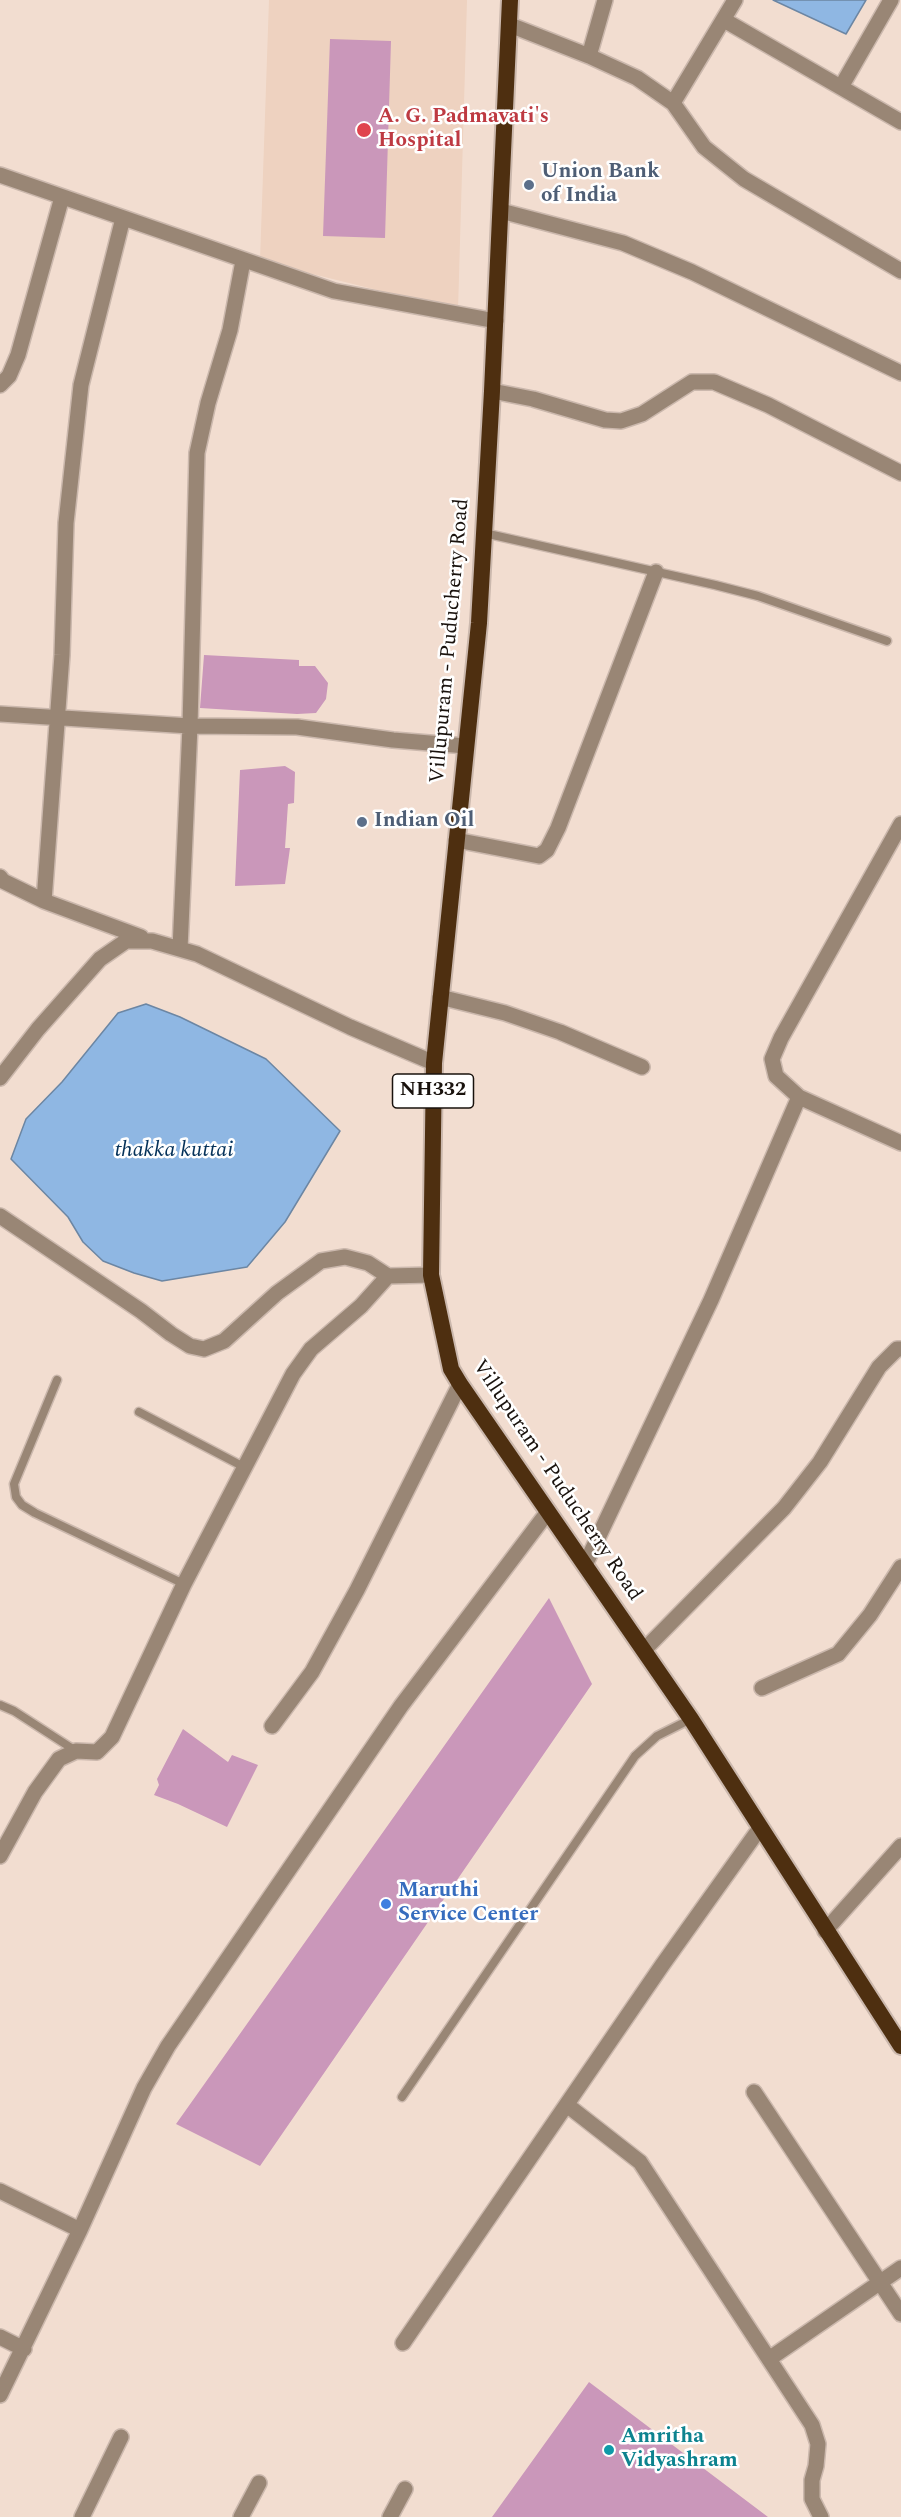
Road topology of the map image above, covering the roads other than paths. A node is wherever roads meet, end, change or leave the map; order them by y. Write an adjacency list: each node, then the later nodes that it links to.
1 (510, 0): 6 (highway, Villupuram - Puducherry Road / NH332)
2 (605, 0): 7 (street)
3 (735, 0): 5 (street)
4 (891, 0): 8 (street)
5 (724, 20): 8 (street); 9 (street)
6 (510, 25): 7 (street); 13 (highway, Villupuram - Puducherry Road / NH332)
7 (589, 56): 9 (street)
8 (841, 87): 10 (street)
9 (673, 104): 16 (street)
10 (901, 122)
11 (0, 175): 12 (street)
12 (62, 197): 14 (street); 19 (street)
13 (501, 211): 17 (highway, Villupuram - Puducherry Road / NH332); 18 (street)
14 (123, 218): 15 (street); 26 (street)
15 (243, 261): 17 (street); 27 (street)
16 (901, 271)
17 (496, 321): 20 (highway, Villupuram - Puducherry Road / NH332)
18 (901, 373)
19 (0, 386)
20 (492, 391): 21 (street); 22 (highway, Villupuram - Puducherry Road / NH332)
21 (901, 473)
22 (484, 533): 23 (lane); 28 (highway, Villupuram - Puducherry Road / NH332)
23 (656, 572): 24 (lane); 30 (street)
24 (887, 641)
25 (0, 714): 26 (street)
26 (57, 719): 27 (street); 32 (street)
27 (190, 726): 28 (street); 34 (street)
28 (466, 746): 30 (highway, Villupuram - Puducherry Road / NH332)
29 (901, 824): 39 (street)
30 (456, 840): 35 (highway, Villupuram - Puducherry Road / NH332)
31 (1, 882): 32 (street)
32 (44, 901): 33 (street)
33 (152, 941): 34 (street); 38 (street)
34 (180, 949): 36 (street)
35 (440, 997): 36 (highway, Villupuram - Puducherry Road / NH332); 37 (street)
36 (434, 1063): 42 (highway, Villupuram - Puducherry Road / NH332)
37 (642, 1067)
38 (0, 1078)
39 (799, 1097): 40 (street); 50 (street)
40 (901, 1143)
41 (0, 1216): 43 (street)
42 (431, 1275): 43 (street); 46 (highway, Villupuram - Puducherry Road / NH332)
43 (388, 1276): 48 (street)
44 (901, 1349): 53 (street)
45 (57, 1380): 52 (lane)
46 (460, 1384): 49 (highway, Villupuram - Puducherry Road / NH332); 57 (street)
47 (139, 1412): 48 (lane)
48 (244, 1467): 52 (street)
49 (547, 1513): 50 (highway, Villupuram - Puducherry Road / NH332); 68 (street)
50 (585, 1565): 53 (highway, Villupuram - Puducherry Road / NH332)
51 (901, 1567): 54 (street)
52 (184, 1584): 58 (street)
53 (644, 1650): 56 (highway, Villupuram - Puducherry Road / NH332)
54 (762, 1688)
55 (0, 1705): 58 (lane)
56 (691, 1719): 59 (highway, Villupuram - Puducherry Road / NH332); 65 (lane)
57 (272, 1726)
58 (76, 1751): 61 (street)
59 (760, 1828): 62 (highway, Villupuram - Puducherry Road / NH332); 66 (street)
60 (901, 1846): 62 (street)
61 (0, 1856)
62 (825, 1931): 63 (highway, Villupuram - Puducherry Road / NH332)
63 (901, 2046)
64 (754, 2092): 70 (street)
65 (402, 2097)
66 (567, 2104): 73 (street); 75 (street)
67 (0, 2191): 68 (street)
68 (80, 2230): 74 (street)
69 (901, 2268): 70 (street)
70 (880, 2283): 71 (street); 75 (street)
71 (901, 2314)
72 (0, 2337): 74 (street)
73 (403, 2343)
74 (24, 2349): 76 (street)
75 (769, 2359): 83 (street)
76 (0, 2395)
77 (120, 2437): 80 (street)
78 (259, 2483): 81 (street)
79 (405, 2489): 82 (street)
80 (82, 2517)
81 (241, 2517)
82 (390, 2517)
83 (821, 2517)

